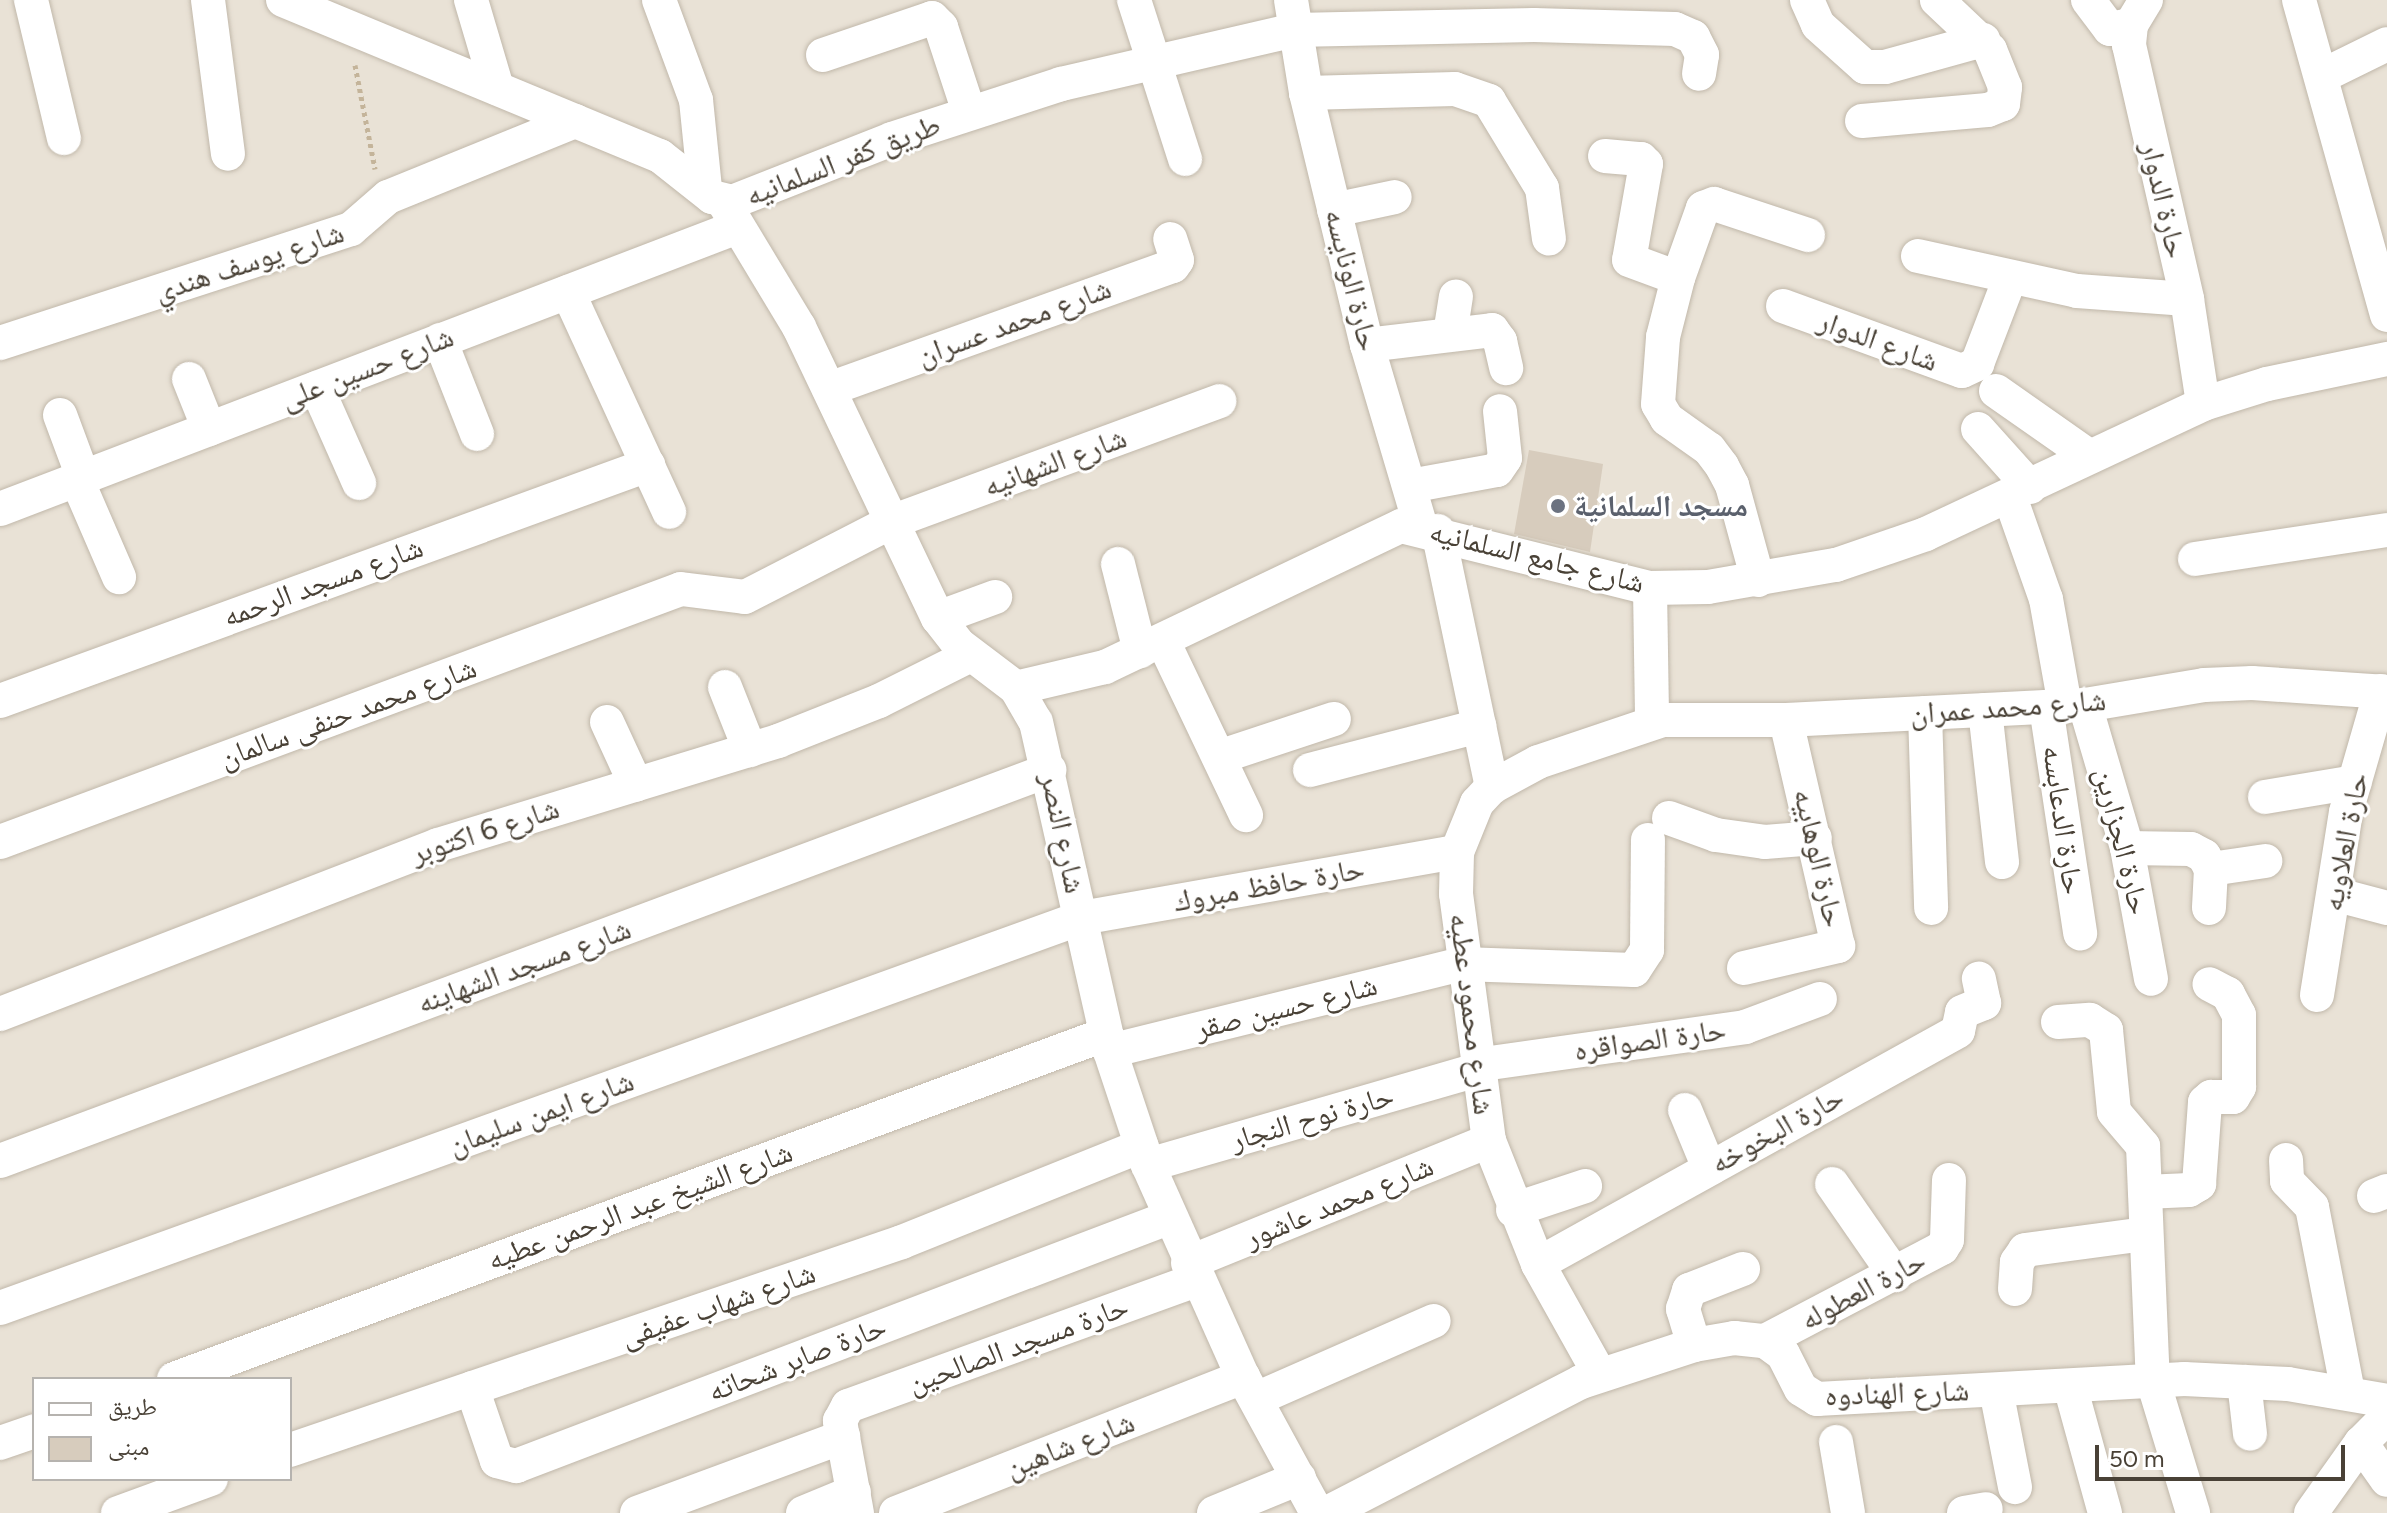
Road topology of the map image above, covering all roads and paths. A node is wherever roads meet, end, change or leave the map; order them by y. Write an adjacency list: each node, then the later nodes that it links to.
1 (31, 0): 25 (street)
2 (208, 0): 26 (street)
3 (283, 0): 13 (street, طريق كفر السلمانيه)
4 (471, 0): 20 (street)
5 (659, 0): 31 (street)
6 (1134, 0): 17 (street)
7 (1807, 0): 14 (street)
8 (1937, 0): 14 (street)
9 (2088, 0): 11 (street)
10 (2299, 0): 19 (street)
11 (2138, 12): 42 (street, حارة الدوار)
12 (1293, 15): 17 (street, طريق كفر السلمانيه); 18 (street, طريق كفر السلمانيه); 21 (street, حارة الونايسه)
13 (355, 19): 20 (street, طريق كفر السلمانيه); 29 (path)
14 (1983, 40): 24 (street)
15 (2387, 44): 19 (street)
16 (823, 55): 22 (street)
17 (1153, 59): 22 (street, طريق كفر السلمانيه); 28 (street)
18 (1699, 74)
19 (2322, 76): 32 (street)
20 (497, 88): 23 (street, طريق كفر السلمانيه)
21 (1306, 93): 33 (street, حارة الونايسه); 36 (street)
22 (969, 112): 31 (street, طريق كفر السلمانيه)
23 (575, 121): 31 (street, طريق كفر السلمانيه); 47 (street, شارع يوسف هندي)
24 (1862, 121)
25 (64, 138)
26 (228, 154)
27 (1605, 156): 38 (street)
28 (1185, 159)
29 (375, 169)
30 (1395, 197): 33 (street)
31 (721, 206): 40 (street, شارع حسين على); 53 (street, شارع النصر)
32 (2374, 206): 44 (street)
33 (1334, 210): 48 (street, حارة الونايسه)
34 (1808, 235): 38 (street)
35 (1170, 239): 53 (street, شارع محمد عسران)
36 (1549, 239)
37 (1918, 256): 39 (street)
38 (1678, 278): 76 (street)
39 (2010, 278): 42 (street); 43 (street, شارع الدوار)
40 (568, 292): 46 (street, شارع حسين على); 63 (street)
41 (1456, 296): 45 (street)
42 (2187, 299): 56 (street, حارة الدوار)
43 (1783, 306)
44 (2387, 315)
45 (1450, 334): 48 (street); 50 (street)
46 (440, 340): 52 (street, شارع حسين على); 61 (street)
47 (0, 343)
48 (1367, 345): 66 (street, حارة الونايسه)
49 (2387, 359): 56 (street, شارع جامع السلمانيه)
50 (1506, 368)
51 (189, 379): 59 (street)
52 (317, 388): 59 (street, شارع حسين على); 65 (street)
53 (829, 389): 70 (street, شارع النصر)
54 (1996, 391): 62 (street)
55 (1219, 401): 70 (street, شارع الشهانيه)
56 (2203, 404): 62 (street, شارع جامع السلمانيه)
57 (1500, 411): 66 (street)
58 (60, 415): 64 (street)
59 (209, 429): 64 (street, شارع حسين على)
60 (1978, 429): 67 (street)
61 (477, 434)
62 (2089, 456): 67 (street, شارع جامع السلمانيه)
63 (648, 465): 69 (street); 86 (street, شارع مسجد الرحمه)
64 (80, 478): 68 (street, شارع حسين على); 75 (street)
65 (359, 483)
66 (1410, 486): 71 (street, حارة الونايسه)
67 (2020, 492): 76 (street, شارع جامع السلمانيه); 87 (street)
68 (0, 509)
69 (669, 512)
70 (891, 522): 78 (street, شارع الشهانيه); 80 (street, شارع النصر)
71 (1429, 529): 77 (street, شارع جامع السلمانيه); 81 (street, شارع جامع السلمانيه); 93 (street, حارة الونايسه)
72 (2387, 530): 73 (street)
73 (2195, 559)
74 (1118, 564): 81 (street)
75 (119, 577)
76 (1758, 580): 77 (street, شارع جامع السلمانيه)
77 (1650, 588): 94 (street)
78 (697, 589): 105 (street, شارع محمد حنفى سالمان)
79 (995, 597): 80 (street)
80 (938, 618): 82 (street, شارع النصر)
81 (1152, 646): 84 (street, شارع جامع السلمانيه); 96 (street)
82 (971, 655): 84 (street, شارع النصر); 95 (street, شارع 6 اكتوبر)
83 (725, 687): 95 (street)
84 (1016, 688): 97 (street, شارع النصر)
85 (2384, 692): 87 (street, شارع محمد عمران); 99 (street, حارة العلاويه)
86 (0, 701)
87 (2066, 706): 88 (street, شارع محمد عمران); 106 (street, حارة الجزارين); 116 (street, حارة الدعابسه)
88 (1985, 710): 89 (street, شارع محمد عمران); 109 (street)
89 (1925, 713): 91 (street, شارع محمد عمران); 112 (street)
90 (1334, 719): 96 (street)
91 (1786, 720): 94 (street, شارع محمد عمران); 104 (street, حارة الوهابيه)
92 (607, 722): 100 (street)
93 (1479, 726): 98 (street); 101 (street, حارة الونايسه)
94 (1640, 726): 101 (street, شارع محمود عطيه)
95 (750, 750): 100 (street, شارع 6 اكتوبر)
96 (1219, 757): 103 (street)
97 (1049, 770): 115 (street, شارع النصر); 132 (street, شارع مسجد الشهاينه)
98 (1310, 770)
99 (2355, 782): 102 (street); 111 (street, حارة العلاويه)
100 (636, 785): 124 (street, شارع 6 اكتوبر)
101 (1492, 787): 107 (street, شارع محمود عطيه)
102 (2265, 797)
103 (1246, 815)
104 (1815, 838): 117 (street, شارع حسين صقر); 118 (street, حارة الوهابيه)
105 (0, 842)
106 (2127, 848): 110 (street); 120 (street, حارة الجزارين)
107 (1457, 852): 115 (street, حارة حافظ مبروك); 117 (street, شارع محمود عطيه)
108 (2265, 861): 110 (street)
109 (2002, 862)
110 (2211, 869): 113 (street)
111 (2334, 894): 114 (street); 122 (street, حارة العلاويه)
112 (1931, 908)
113 (2209, 908)
114 (2387, 908)
115 (1081, 918): 126 (street, شارع النصر); 146 (street, شارع ايمن سليمان)
116 (2080, 933)
117 (1462, 964): 126 (street, شارع حسين صقر); 127 (street, شارع محمود عطيه)
118 (1744, 968)
119 (1979, 979): 133 (street, حارة البخوخه)
120 (2151, 979)
121 (2209, 984): 137 (street)
122 (2317, 995)
123 (1820, 999): 127 (street, حارة الصواقره)
124 (0, 1014)
125 (2058, 1022): 137 (street)
126 (1108, 1042): 130 (street, شارع النصر); 151 (street, شارع الشيخ عبد الرحمن عطيه)
127 (1476, 1068): 129 (street, شارع محمود عطيه); 130 (street, حارة نوح النجار)
128 (1685, 1110): 133 (street)
129 (1489, 1141): 138 (street, شارع محمود عطيه); 143 (street, شارع محمد عاشور)
130 (1145, 1156): 139 (street, شارع النصر); 155 (street, شارع شهاب عفيفى)
131 (2286, 1160): 158 (street)
132 (0, 1161)
133 (1709, 1168): 141 (street, حارة البخوخه)
134 (1949, 1180): 144 (street, حارة العطوله)
135 (1832, 1184): 144 (street)
136 (1585, 1186): 138 (street)
137 (2145, 1192): 140 (street)
138 (1513, 1210): 141 (street, شارع محمود عطيه)
139 (1168, 1218): 143 (street, شارع النصر); 155 (street, حارة صابر شحاته)
140 (2145, 1234): 145 (street); 152 (street)
141 (1538, 1264): 150 (street, شارع محمود عطيه)
142 (1743, 1269): 149 (street)
143 (1193, 1272): 156 (street, شارع النصر); 161 (street, حارة مسجد الصالحين)
144 (1895, 1275): 148 (street, حارة العطوله)
145 (2015, 1289)
146 (0, 1308)
147 (1434, 1321): 156 (street, شارع شاهين)
148 (1765, 1341): 149 (street); 157 (street, شارع الهنادوه)
149 (1694, 1345): 150 (street)
150 (1600, 1375): 180 (street)
151 (180, 1377)
152 (2153, 1381): 153 (street, شارع الهنادوه); 154 (street, شارع الهنادوه); 172 (street)
153 (2244, 1382): 158 (street, شارع الهنادوه); 163 (street)
154 (2070, 1386): 157 (street, شارع الهنادوه); 182 (street)
155 (472, 1388): 167 (street, شارع شهاب عفيفى)
156 (1250, 1388): 168 (street, شارع النصر); 177 (street, شارع شاهين)
157 (1996, 1390): 171 (street)
158 (2348, 1392): 159 (street, شارع الهنادوه)
159 (2387, 1401)
160 (2387, 1417): 166 (street)
161 (843, 1424): 173 (street); 175 (street, حارة مسجد الصالحين)
162 (32, 1432): 165 (street)
163 (2250, 1434)
164 (1836, 1442): 181 (street)
165 (0, 1443)
166 (2361, 1443): 169 (street); 183 (street)
167 (292, 1449)
168 (1299, 1478): 178 (street); 179 (street, شارع النصر)
169 (2387, 1480)
170 (206, 1481): 174 (street)
171 (2015, 1487)
172 (2196, 1491)
173 (856, 1502): 176 (street)
174 (118, 1513)
175 (637, 1513)
176 (803, 1513)
177 (896, 1513)
178 (1214, 1513)
179 (1317, 1513)
180 (1327, 1513)
181 (1848, 1513)
182 (2105, 1513)
183 (2311, 1513)

